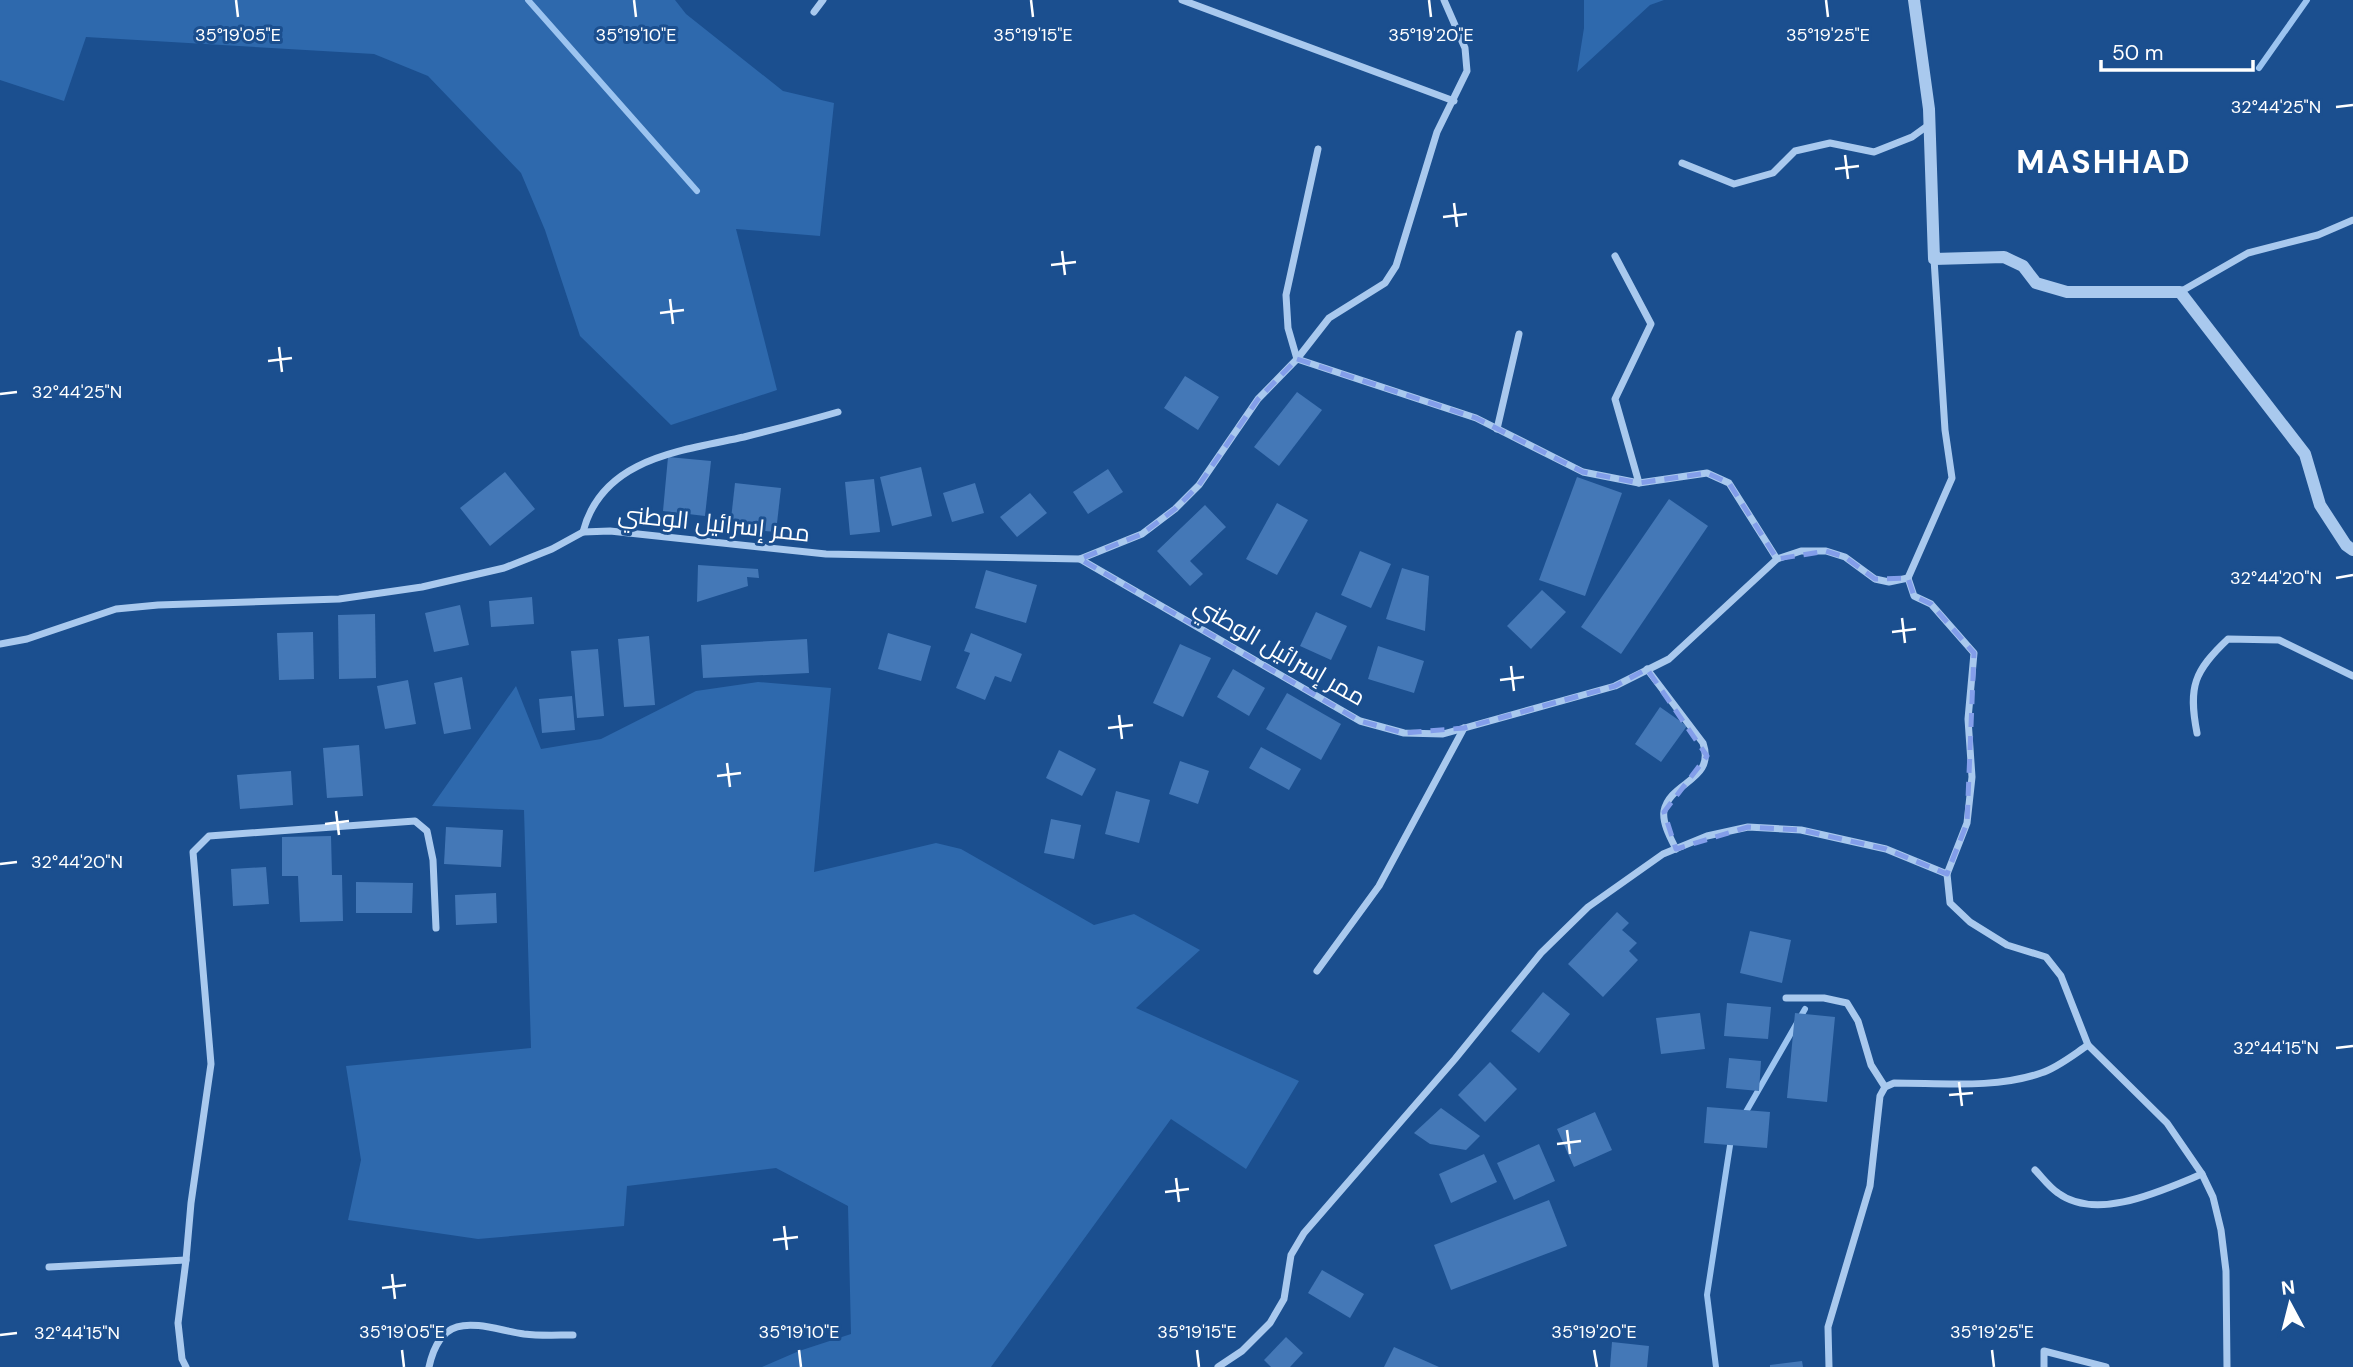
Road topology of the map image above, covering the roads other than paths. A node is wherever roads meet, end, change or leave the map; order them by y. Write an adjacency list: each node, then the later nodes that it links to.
1 (823, 0): 5 (street)
2 (1182, 0): 6 (street)
3 (1444, 0): 6 (street)
4 (1914, 0): 7 (street)
5 (814, 12)
6 (1454, 101): 15 (street)
7 (1930, 124): 9 (street); 12 (street)
8 (1318, 149): 15 (street)
9 (1682, 163)
10 (2353, 220): 13 (street)
11 (1615, 256): 18 (street)
12 (1934, 259): 13 (street); 23 (street)
13 (2180, 292): 20 (street)
14 (1519, 334): 17 (street)
15 (1297, 359): 17 (street); 21 (street)
16 (838, 412): 19 (street)
17 (1496, 429): 18 (street)
18 (1639, 483): 22 (street)
19 (583, 532): 21 (street, ممر إسرائيل الوطني); 24 (street, ممر إسرائيل الوطني)
20 (2353, 550)
21 (1080, 559): 27 (street, ممر إسرائيل الوطني)
22 (1777, 559): 23 (street, ممر إسرائيل الوطني); 25 (street, ممر إسرائيل الوطني)
23 (1908, 578): 30 (street)
24 (0, 644)
25 (1647, 669): 27 (street, ممر إسرائيل الوطني); 29 (street)
26 (2353, 676): 28 (street)
27 (1464, 728): 32 (street)
28 (2197, 733)
29 (1676, 849): 30 (street); 43 (street)
30 (1947, 873): 34 (street)
31 (436, 928): 38 (street)
32 (1317, 971)
33 (1786, 998): 35 (street)
34 (2088, 1045): 35 (street); 37 (street)
35 (1885, 1087): 44 (street)
36 (2035, 1170): 37 (street)
37 (2202, 1174): 47 (street)
38 (187, 1260): 39 (street); 41 (street)
39 (49, 1267)
40 (573, 1335): 42 (street)
41 (186, 1367)
42 (429, 1367)
43 (1218, 1367)
44 (1829, 1367)
45 (2043, 1367): 46 (street)
46 (2106, 1367)
47 (2227, 1367)

